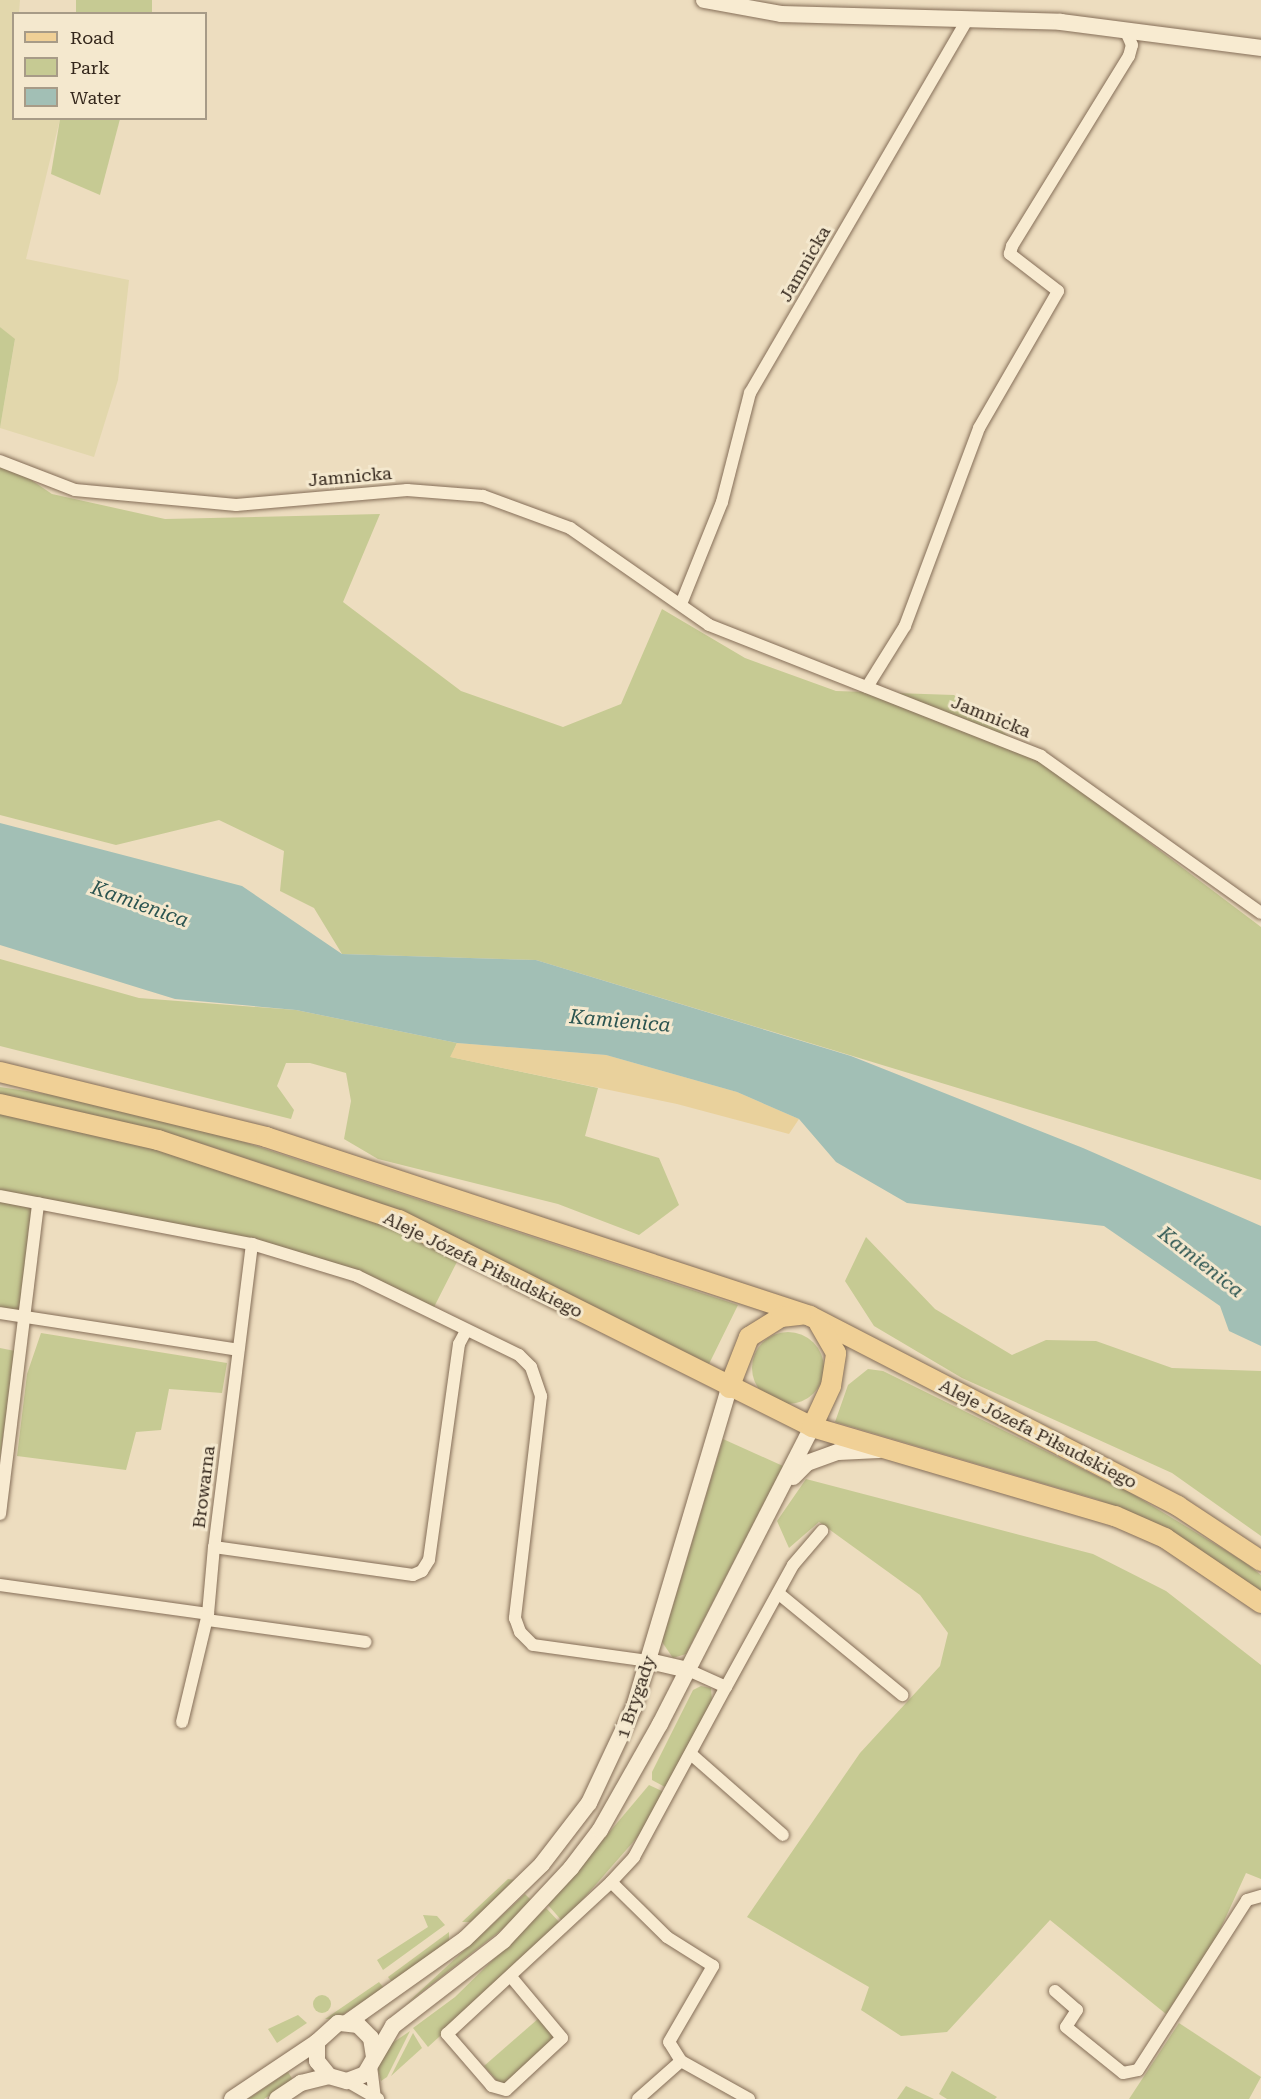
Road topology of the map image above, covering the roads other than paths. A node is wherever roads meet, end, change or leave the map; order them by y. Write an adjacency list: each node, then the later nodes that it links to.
1 (704, 0): 2 (street)
2 (966, 22): 3 (street); 6 (street, Jamnicka)
3 (1125, 29): 4 (street); 7 (street)
4 (1261, 48)
5 (0, 461): 6 (street, Jamnicka)
6 (681, 604): 7 (street, Jamnicka)
7 (867, 687): 8 (street, Jamnicka)
8 (1261, 913)
9 (0, 1072): 15 (main road, Aleje Józefa Piłsudskiego)
10 (0, 1104): 19 (main road, Aleje Józefa Piłsudskiego)
11 (0, 1196): 12 (street)
12 (38, 1203): 13 (street); 16 (street)
13 (252, 1244): 17 (street); 18 (street, Browarna)
14 (0, 1313): 16 (street)
15 (810, 1316): 19 (main road, 1 Brygady); 20 (main road); 26 (main road, Aleje Józefa Piłsudskiego)
16 (28, 1318): 18 (street); 23 (street)
17 (466, 1331): 25 (street, Browarna); 32 (street)
18 (238, 1350): 25 (street, Browarna)
19 (729, 1388): 20 (main road, Aleje Józefa Piłsudskiego); 32 (street, 1 Brygady)
20 (812, 1427): 21 (main road, Aleje Józefa Piłsudskiego); 22 (street, 1 Brygady)
21 (880, 1450): 22 (street); 29 (main road, Aleje Józefa Piłsudskiego)
22 (784, 1486): 33 (street, 1 Brygady)
23 (0, 1514)
24 (822, 1531): 28 (street)
25 (214, 1547): 30 (street)
26 (1261, 1561)
27 (0, 1585): 30 (street)
28 (778, 1593): 34 (street); 35 (street)
29 (1261, 1603)
30 (208, 1617): 31 (street); 36 (street)
31 (365, 1642)
32 (650, 1661): 33 (street); 43 (street, 1 Brygady)
33 (688, 1670): 34 (street); 46 (street, 1 Brygady)
34 (726, 1688): 37 (street)
35 (902, 1695)
36 (182, 1722)
37 (692, 1755): 38 (street); 39 (street)
38 (783, 1835)
39 (611, 1882): 41 (street); 45 (street)
40 (1261, 1896): 42 (street)
41 (512, 1978): 41 (street)
42 (1055, 1991)
43 (348, 2022): 44 (street); 46 (street)
44 (317, 2042): 47 (street); 50 (street)
45 (681, 2061): 52 (street); 53 (street)
46 (373, 2062): 48 (street); 49 (street)
47 (329, 2076): 48 (street); 51 (street)
48 (347, 2081): 49 (street)
49 (376, 2098)
50 (232, 2099)
51 (277, 2099)
52 (638, 2099)
53 (748, 2099)

